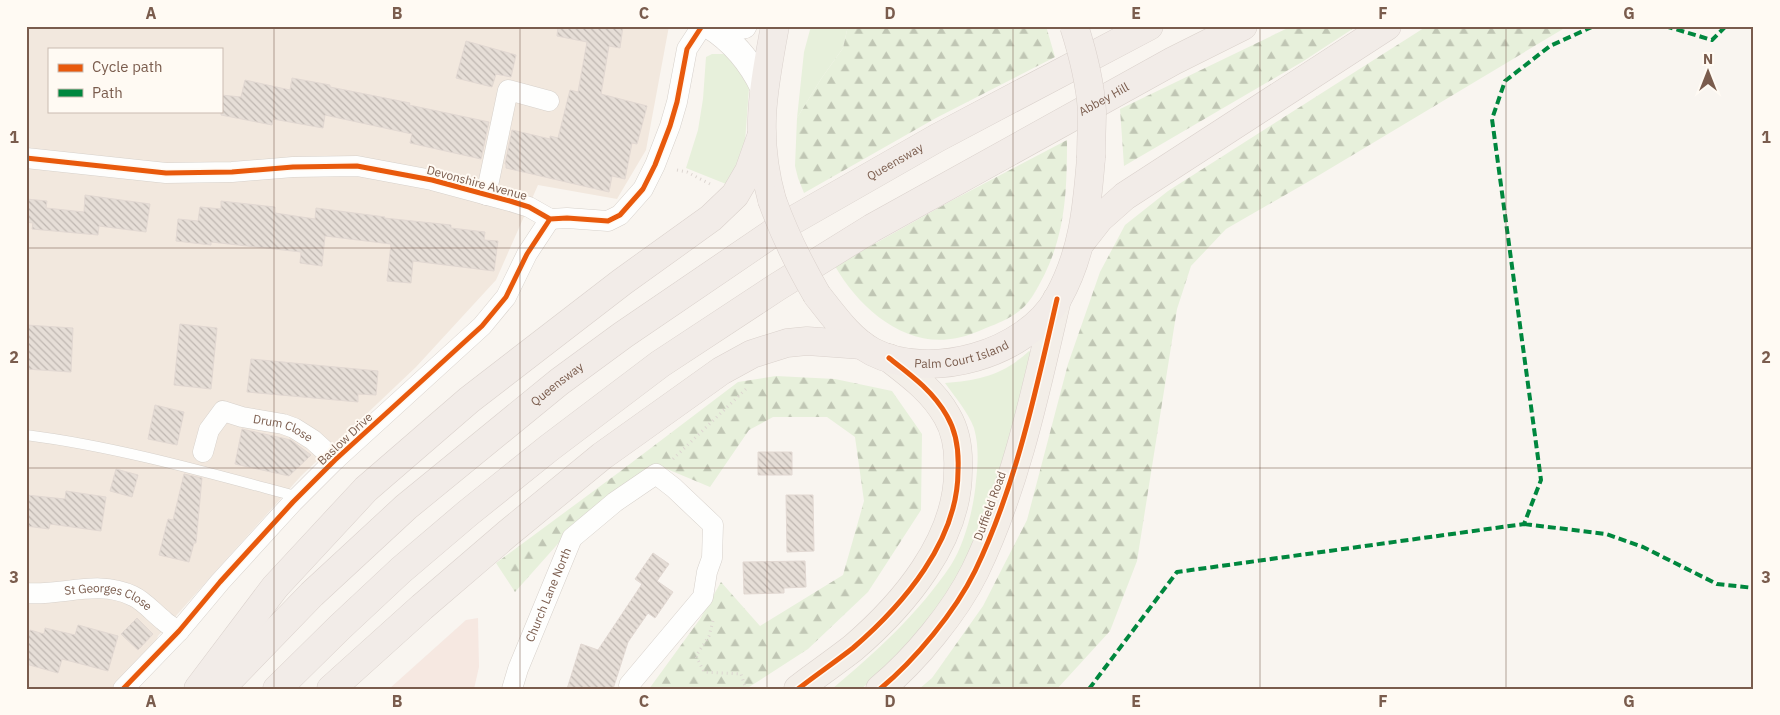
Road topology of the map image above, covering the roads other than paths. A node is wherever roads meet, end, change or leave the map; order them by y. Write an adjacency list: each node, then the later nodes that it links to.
1 (744, 26): 7 (street)
2 (775, 26): 8 (highway, Palm Court Island)
3 (1074, 26): 14 (highway, Palm Court Island, bridge)
4 (1149, 26): 27 (highway, Queensway)
5 (1243, 26): 28 (highway, Abbey Hill)
6 (1387, 26): 14 (highway)
7 (708, 27): 8 (street); 13 (street)
8 (763, 88): 10 (highway, Palm Court Island)
9 (549, 101): 12 (street)
10 (761, 137): 16 (highway, Palm Court Island, bridge); 26 (highway)
11 (26, 158): 12 (street, Devonshire Avenue)
12 (486, 195): 13 (street, Devonshire Avenue)
13 (550, 220): 20 (street, Baslow Drive)
14 (1081, 242): 15 (highway, Palm Court Island)
15 (1058, 299): 17 (highway, Palm Court Island); 32 (main road, Duffield Road)
16 (862, 346): 17 (highway, Palm Court Island); 29 (highway)
17 (889, 358): 31 (main road)
18 (26, 435): 21 (lane)
19 (202, 452): 20 (street, Drum Close)
20 (335, 460): 21 (street, Baslow Drive)
21 (299, 497): 23 (street, Baslow Drive)
22 (26, 593): 23 (street, St Georges Close)
23 (179, 631): 25 (street, Baslow Drive)
24 (629, 685): 30 (street, Church Lane North)
25 (123, 689)
26 (198, 689)
27 (220, 689)
28 (278, 689)
29 (331, 689)
30 (512, 689)
31 (798, 689)
32 (880, 689)

